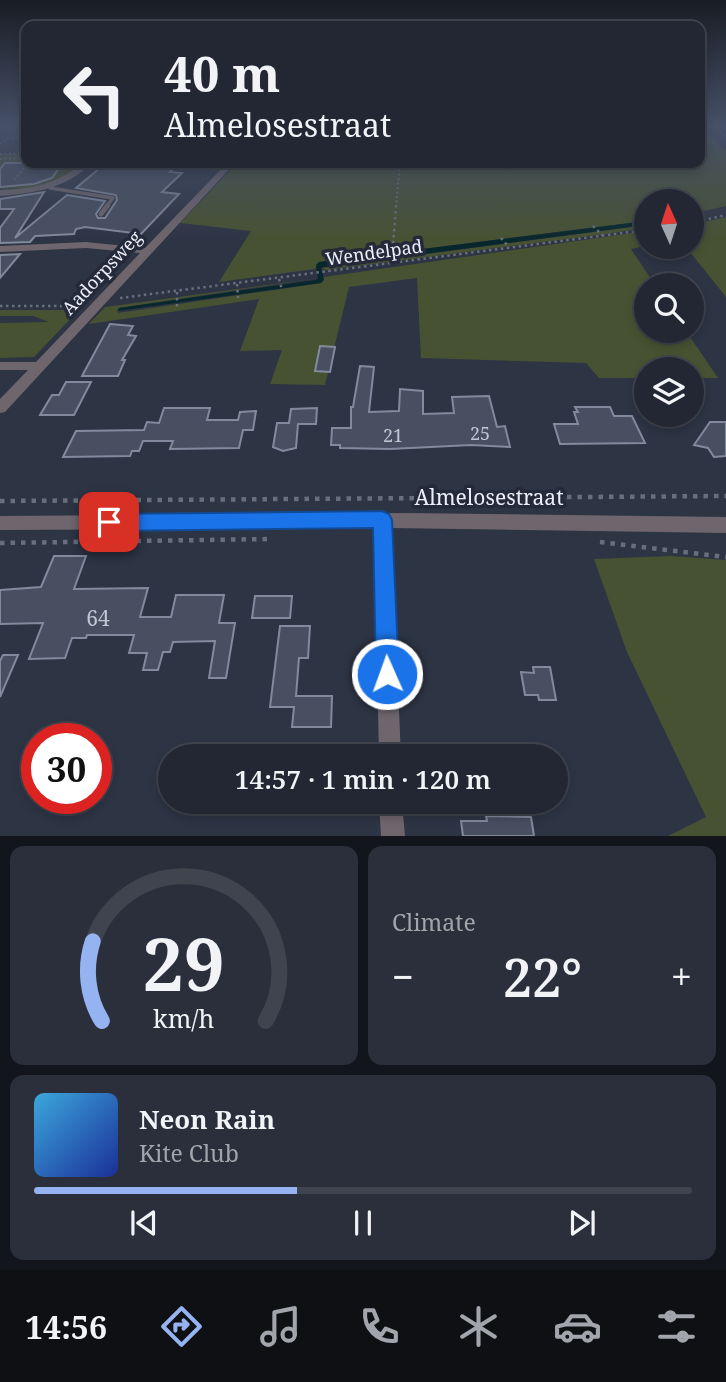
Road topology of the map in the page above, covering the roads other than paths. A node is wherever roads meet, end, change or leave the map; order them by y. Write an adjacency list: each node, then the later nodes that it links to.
1 (82, 168): 3 (street)
2 (226, 168): 7 (street, Aadorpsweg)
3 (50, 188): 4 (street); 5 (lane)
4 (3, 192)
5 (101, 214)
6 (0, 249): 7 (street)
7 (147, 251): 9 (street, Aadorpsweg)
8 (0, 366): 9 (street)
9 (36, 366): 10 (street, Aadorpsweg)
10 (0, 408)
11 (382, 520): 12 (street, Almelosestraat); 13 (street, Almelosestraat); 14 (street)
12 (0, 523)
13 (726, 525)
14 (390, 744)
15 (392, 814): 16 (street)
16 (393, 836)

